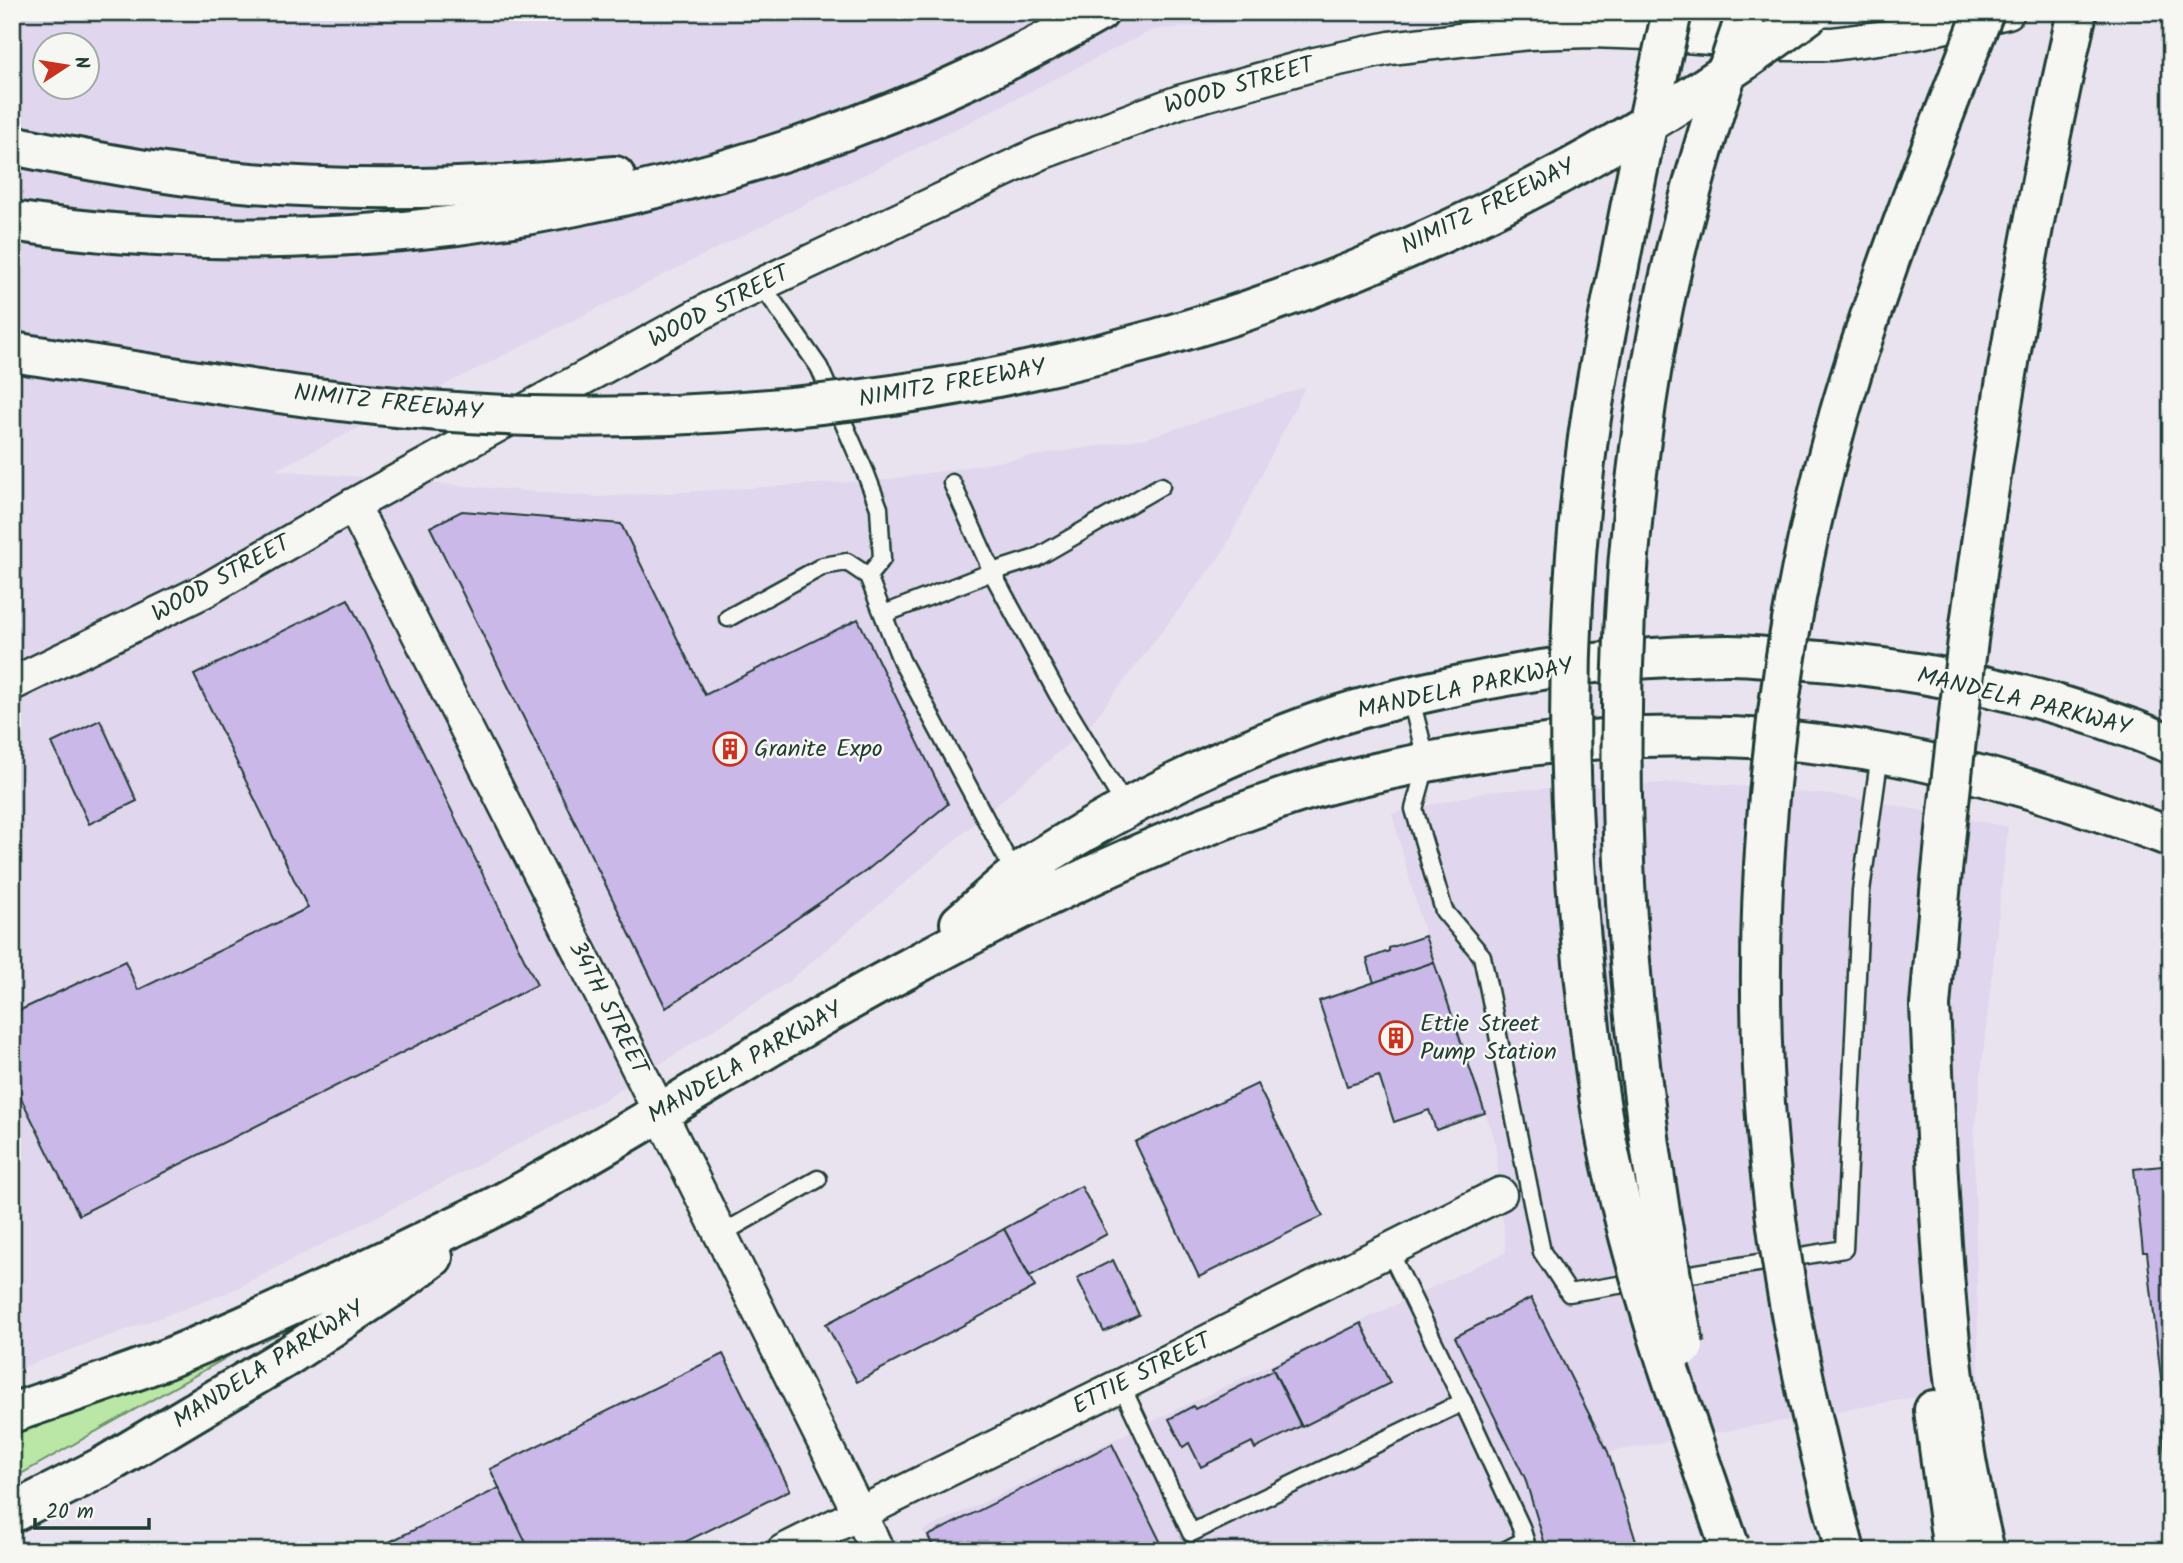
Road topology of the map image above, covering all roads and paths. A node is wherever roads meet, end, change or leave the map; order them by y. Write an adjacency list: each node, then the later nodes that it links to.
1 (1099, 12): 9 (main road)
2 (1672, 12): 42 (main road, bridge)
3 (1746, 12): 42 (main road, bridge)
4 (1812, 12): 12 (main road, NIMITZ FREEWAY, bridge)
5 (1984, 12): 46 (main road, bridge)
6 (2008, 12): 11 (street, WOOD STREET)
7 (2077, 12): 29 (main road, bridge)
8 (12, 145): 9 (main road)
9 (749, 163): 10 (main road)
10 (12, 221)
11 (761, 285): 15 (street, WOOD STREET); 17 (lane)
12 (12, 352)
13 (952, 483): 16 (lane)
14 (1161, 486): 16 (lane)
15 (352, 505): 20 (street, WOOD STREET); 30 (street, 34TH STREET)
16 (992, 572): 18 (lane); 25 (lane)
17 (868, 576): 18 (lane); 19 (lane)
18 (884, 614): 27 (lane)
19 (728, 618)
20 (12, 684)
21 (1410, 696): 22 (main road, MANDELA PARKWAY); 24 (lane); 25 (main road, MANDELA PARKWAY)
22 (2171, 744)
23 (1880, 753): 24 (main road, MANDELA PARKWAY); 24 (lane); 26 (main road, MANDELA PARKWAY)
24 (1427, 762): 28 (main road, MANDELA PARKWAY)
25 (1127, 809): 27 (main road, MANDELA PARKWAY)
26 (2171, 837)
27 (1016, 877): 28 (main road, MANDELA PARKWAY)
28 (905, 970): 30 (main road, MANDELA PARKWAY)
29 (1930, 1006): 47 (main road); 48 (main road)
30 (660, 1113): 33 (main road, MANDELA PARKWAY); 34 (street, 34TH STREET)
31 (818, 1180): 34 (lane)
32 (1500, 1194): 35 (street, ETTIE STREET)
33 (513, 1197): 38 (main road, MANDELA PARKWAY); 39 (main road, MANDELA PARKWAY)
34 (721, 1234): 40 (street, 34TH STREET)
35 (1389, 1250): 36 (street, ETTIE STREET); 37 (lane)
36 (1121, 1385): 37 (lane); 40 (street, ETTIE STREET)
37 (1463, 1402): 41 (lane)
38 (12, 1413)
39 (12, 1513)
40 (860, 1513): 43 (street, ETTIE STREET); 44 (street, 34TH STREET)
41 (1527, 1545): 45 (lane)
42 (1730, 1548)
43 (783, 1551)
44 (878, 1551)
45 (1504, 1551)
46 (1845, 1551)
47 (1953, 1551)
48 (1985, 1551)

